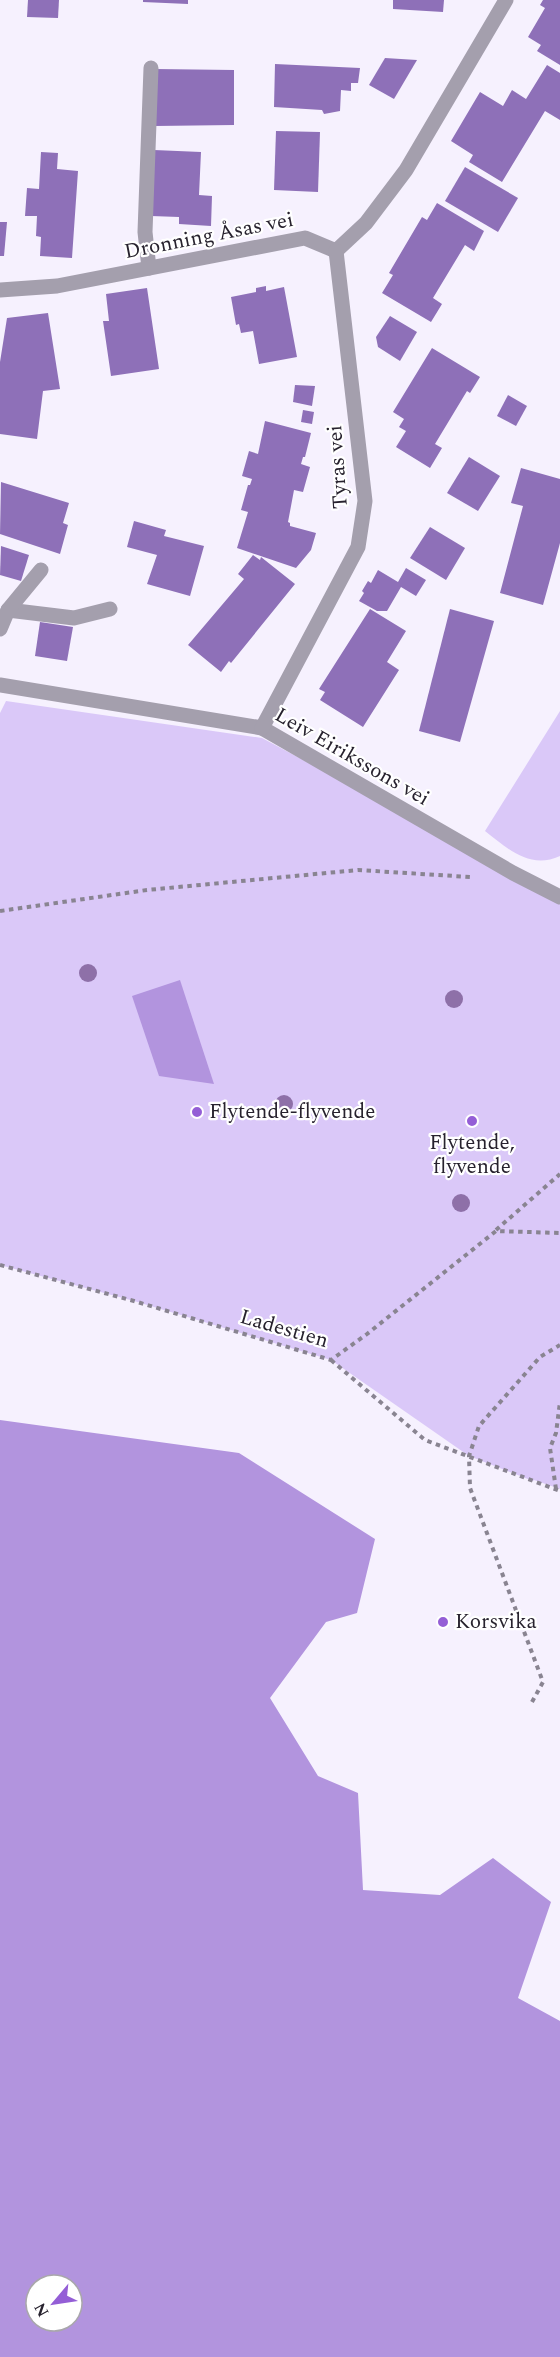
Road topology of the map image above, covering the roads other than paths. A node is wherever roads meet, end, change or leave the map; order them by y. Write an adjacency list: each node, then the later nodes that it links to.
1 (506, 0): 3 (street)
2 (151, 68): 4 (street)
3 (336, 251): 4 (street, Dronning Åsas vei); 11 (street, Tyras vei)
4 (149, 268): 5 (street, Dronning Åsas vei)
5 (0, 290)
6 (41, 570): 8 (street)
7 (110, 609): 8 (street)
8 (8, 610): 9 (street)
9 (0, 629)
10 (0, 685): 11 (street, Leiv Eirikssons vei)
11 (261, 728): 12 (street, Leiv Eirikssons vei)
12 (560, 897)

